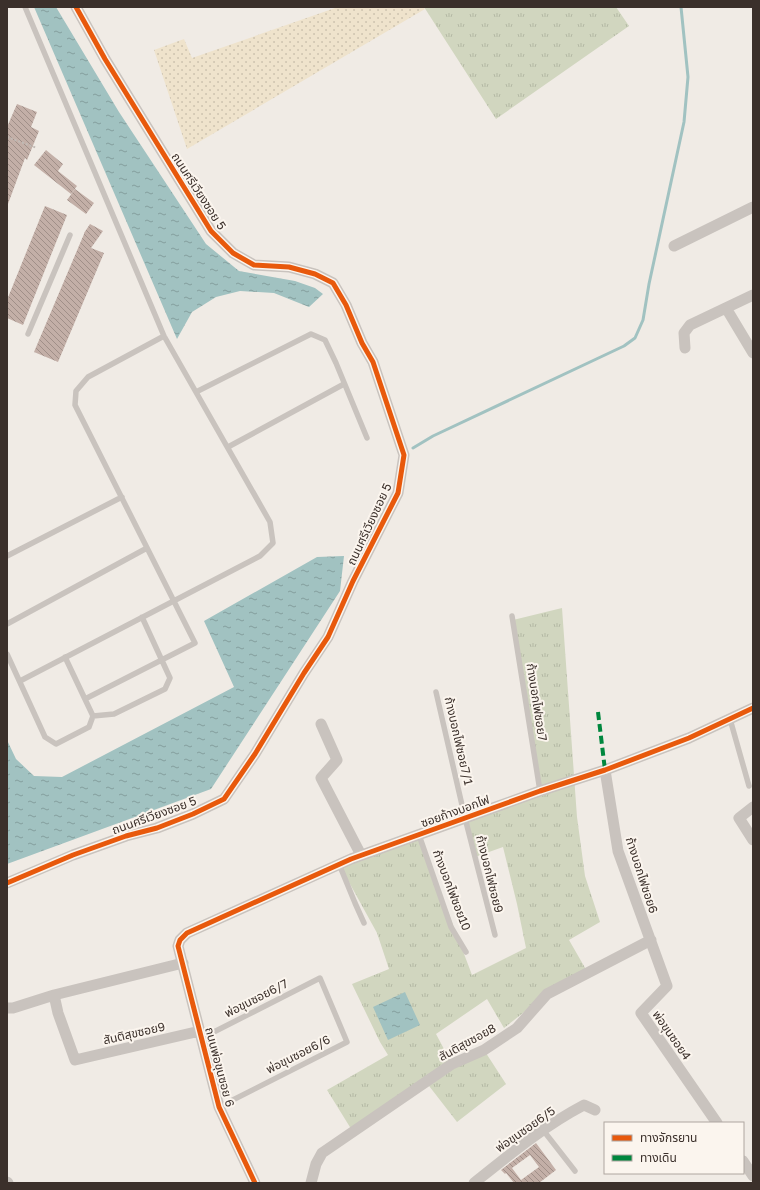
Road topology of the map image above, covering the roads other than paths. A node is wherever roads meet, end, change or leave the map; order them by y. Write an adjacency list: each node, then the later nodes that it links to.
1 (25, 7): 9 (lane)
2 (76, 7): 42 (street, ถนนศรีเวียงซอย 5)
3 (753, 207): 5 (street)
4 (70, 235): 8 (lane)
5 (674, 246)
6 (753, 295): 7 (street)
7 (726, 308): 10 (street); 11 (street)
8 (28, 334)
9 (164, 336): 13 (lane); 16 (lane)
10 (685, 348)
11 (753, 353)
12 (344, 384): 13 (lane); 14 (lane); 15 (lane)
13 (196, 392): 15 (lane)
14 (367, 438)
15 (228, 447): 19 (lane)
16 (122, 497): 17 (lane); 18 (lane)
17 (147, 548): 19 (lane); 22 (lane)
18 (7, 556)
19 (174, 600): 21 (lane); 25 (lane)
20 (512, 616): 35 (lane, ก้างบอกไฟซอย7)
21 (142, 617): 24 (lane); 25 (lane)
22 (7, 624)
23 (7, 654): 26 (lane)
24 (64, 657): 26 (lane); 28 (lane)
25 (162, 660): 28 (lane); 30 (lane)
26 (20, 680): 30 (lane)
27 (436, 692): 37 (lane, ก้างบอกไฟซอย7/1)
28 (85, 699): 30 (lane)
29 (753, 708): 31 (street, ซอยก้างบอกไฟ)
30 (93, 716)
31 (730, 719): 33 (street, ซอยก้างบอกไฟ); 34 (lane)
32 (321, 724): 40 (street)
33 (605, 770): 35 (street, ซอยก้างบอกไฟ); 45 (street, ก้างบอกไฟซอย6)
34 (749, 786)
35 (540, 791): 37 (street, ซอยก้างบอกไฟ)
36 (753, 807): 39 (street)
37 (465, 818): 38 (street, ซอยก้างบอกไฟ); 44 (lane, ก้างบอกไฟซอย9)
38 (419, 835): 40 (street, ซอยก้างบอกไฟ); 46 (lane, ก้างบอกไฟซอย10)
39 (753, 840)
40 (362, 855): 41 (street, ซอยก้างบอกไฟ)
41 (340, 864): 43 (lane); 47 (street, ซอยก้างบอกไฟ)
42 (7, 883)
43 (364, 923)
44 (495, 935)
45 (651, 940): 54 (street, พ่อขุนซอย4); 60 (street, สันติสุขซอย8)
46 (466, 952)
47 (182, 957): 49 (street); 51 (street, ถนนพ่อขุนซอย 6)
48 (320, 978): 51 (lane, พ่อขุนซอย6/7); 52 (lane, พ่อขุนซอย6/6)
49 (54, 995): 50 (street); 51 (street, สันติสุขซอย9)
50 (7, 1008)
51 (201, 1035): 52 (street, ถนนพ่อขุนซอย 6)
52 (219, 1106): 59 (street, ถนนพ่อขุนซอย 6)
53 (595, 1110): 55 (street, พ่อขุนซอย6/5)
54 (716, 1122)
55 (543, 1130): 57 (lane); 61 (street, พ่อขุนซอย6/5)
56 (744, 1162): 58 (street)
57 (574, 1171)
58 (753, 1176)
59 (255, 1183)
60 (311, 1183)
61 (474, 1183)

